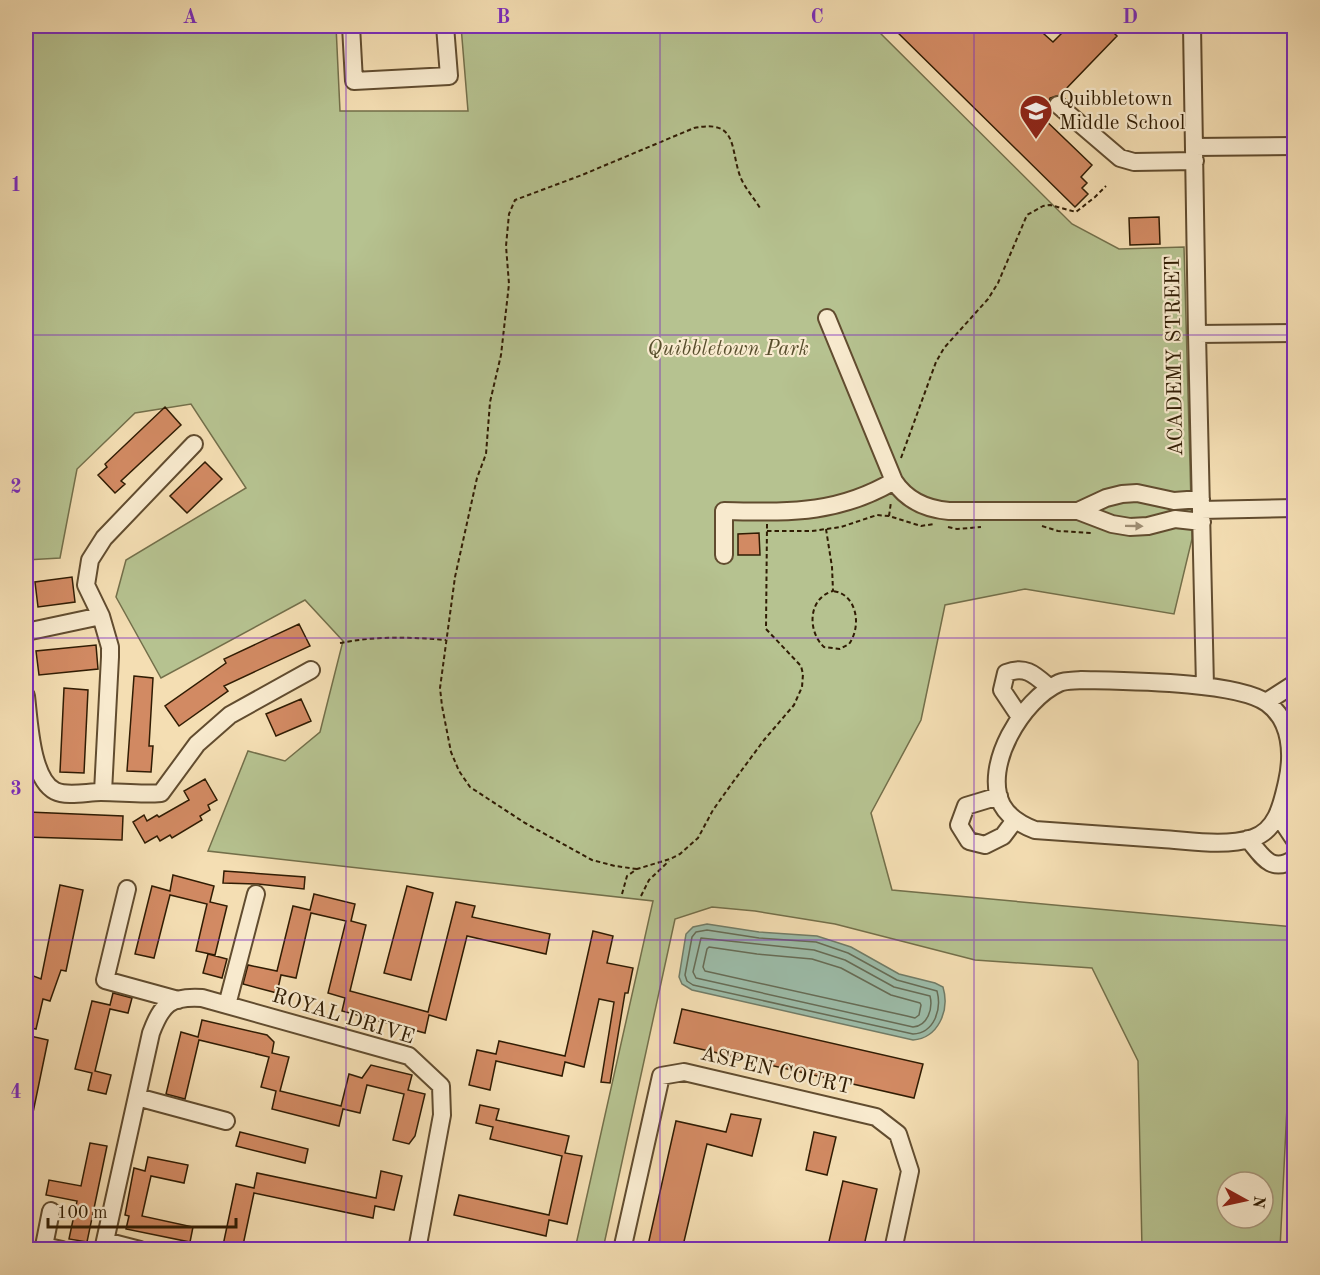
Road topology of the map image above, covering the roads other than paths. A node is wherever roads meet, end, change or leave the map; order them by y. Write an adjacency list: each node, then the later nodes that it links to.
1 (351, 26): 2 (street)
2 (446, 26)
3 (1192, 26): 6 (street, ACADEMY STREET)
4 (1058, 105): 6 (street)
5 (1294, 146): 6 (street)
6 (1195, 154): 9 (street, ACADEMY STREET)
7 (827, 318): 11 (street)
8 (1294, 333): 9 (street)
9 (1197, 334): 13 (street, ACADEMY STREET)
10 (194, 444): 16 (street)
11 (895, 481): 14 (street); 15 (street)
12 (1294, 508): 13 (street)
13 (1201, 510): 14 (street, one-way to 13); 14 (street); 19 (street, ACADEMY STREET)
14 (1078, 511)
15 (724, 555)
16 (100, 616): 17 (street); 26 (street)
17 (26, 632)
18 (311, 670): 26 (street)
19 (1205, 686): 21 (street); 23 (street)
20 (1294, 687): 23 (street)
21 (1050, 688): 24 (street); 24 (street)
22 (26, 696): 26 (street)
23 (1266, 702): 25 (street)
24 (1020, 717): 27 (street)
25 (1291, 730): 28 (street)
26 (103, 792)
27 (999, 796): 29 (street); 29 (street)
28 (1278, 815): 30 (street); 31 (street)
29 (1015, 820): 30 (street)
30 (1248, 839): 32 (street)
31 (1294, 839)
32 (1294, 859)
33 (127, 889): 35 (street, ROYAL DRIVE)
34 (256, 894): 36 (street)
35 (178, 1000): 36 (street, ROYAL DRIVE); 37 (street)
36 (232, 1007): 44 (street, ROYAL DRIVE)
37 (137, 1097): 38 (street); 40 (street)
38 (226, 1121)
39 (51, 1211): 41 (street)
40 (104, 1245): 43 (street)
41 (44, 1248): 42 (street)
42 (62, 1250)
43 (140, 1250)
44 (417, 1250)
45 (622, 1250): 46 (street, ASPEN COURT)
46 (893, 1250)

